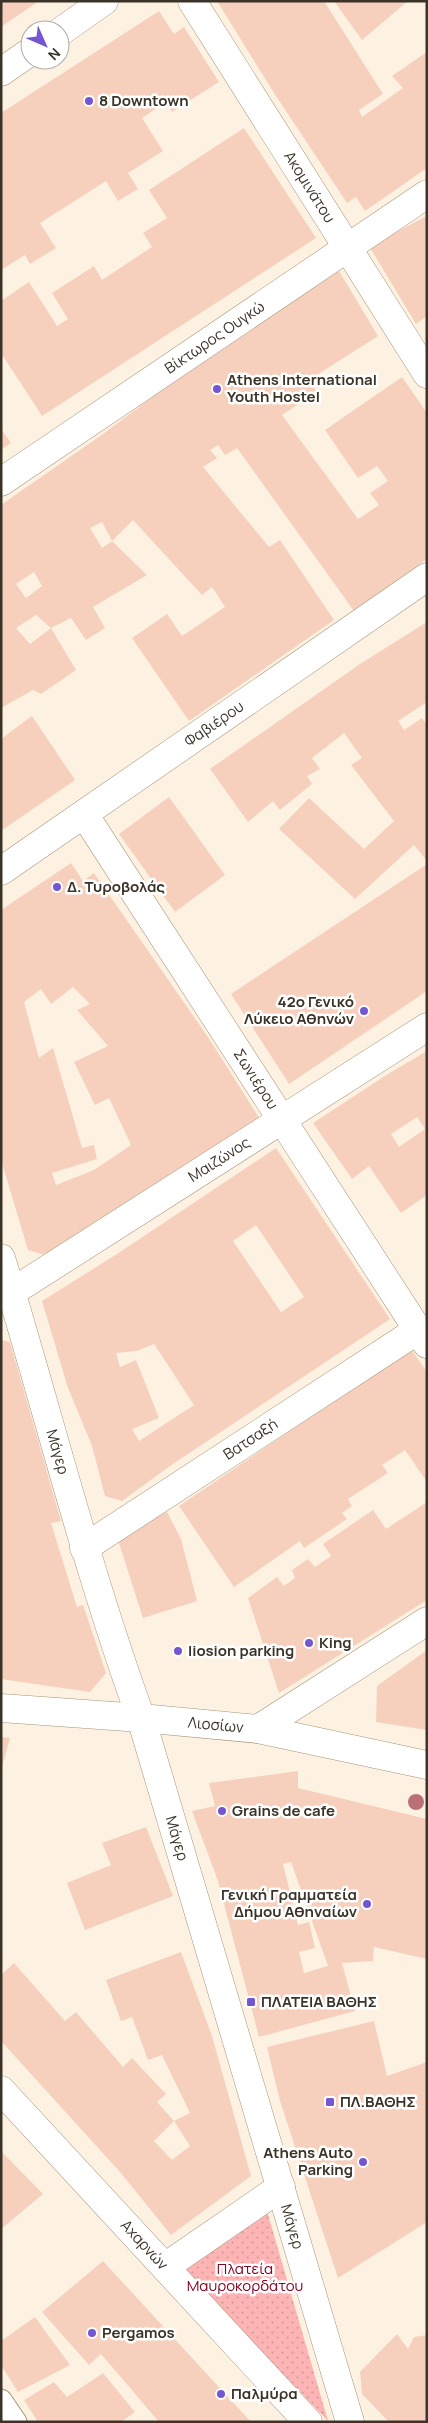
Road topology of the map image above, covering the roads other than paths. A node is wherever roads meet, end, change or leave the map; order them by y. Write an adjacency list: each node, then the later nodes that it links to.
1 (104, 1): 3 (street)
2 (192, 1): 7 (street, Ακομινάτου)
3 (70, 25)
4 (20, 59): 5 (street)
5 (1, 72)
6 (427, 194): 7 (street, Βίκτωρος Ουγκώ)
7 (348, 248): 8 (street, Ακομινάτου); 9 (street, Βίκτωρος Ουγκώ)
8 (427, 374)
9 (1, 482)
10 (427, 577): 11 (street, Φαβιέρου)
11 (84, 814): 12 (street, Φαβιέρου); 14 (street, Σωνιέρου)
12 (1, 871)
13 (427, 1028): 14 (street, Μαιζώνος)
14 (282, 1120): 16 (street, Μαιζώνος); 17 (street, Σωνιέρου)
15 (1, 1258): 16 (street, Μάγερ)
16 (12, 1292): 18 (street, Μάγερ)
17 (422, 1337): 18 (street, Βατσαξή)
18 (84, 1548): 21 (street, Μάγερ)
19 (427, 1621): 22 (street)
20 (1, 1708): 21 (street, Λιοσίων)
21 (142, 1718): 22 (street, Λιοσίων); 25 (street, Μάγερ)
22 (258, 1729): 23 (street, Λιοσίων)
23 (427, 1765)
24 (1, 2090): 26 (street, Αχαρνών)
25 (281, 2187): 26 (street); 30 (street, Μάγερ)
26 (165, 2267): 29 (street, Αχαρνών)
27 (1, 2400): 28 (street)
28 (16, 2422)
29 (308, 2422)
30 (350, 2422)

